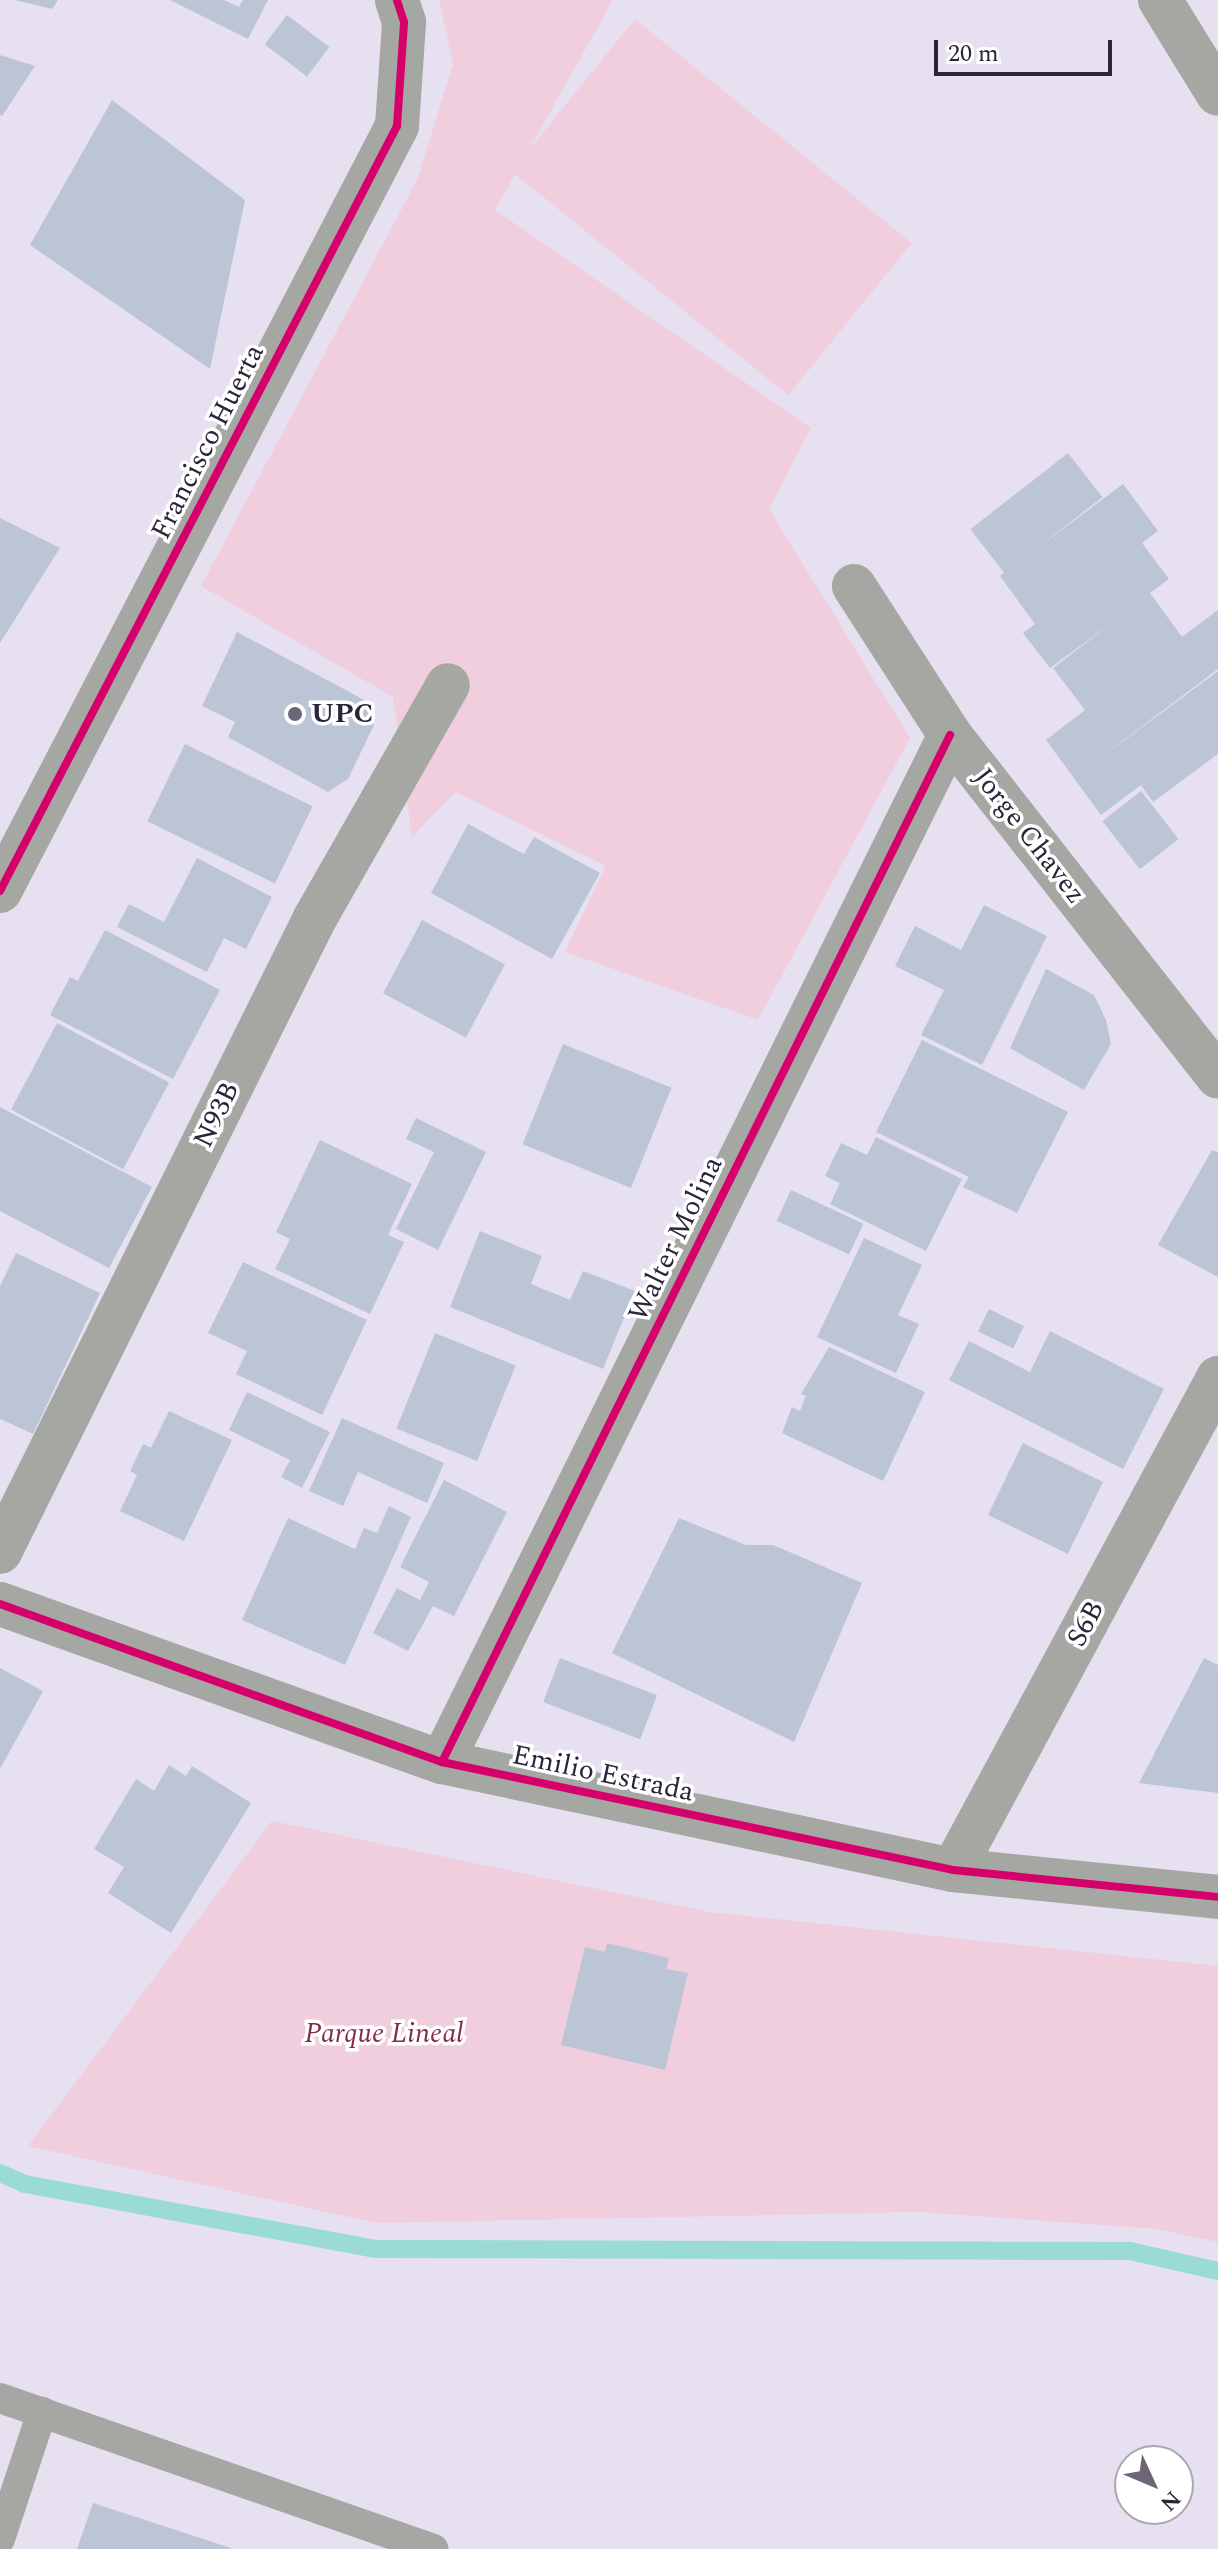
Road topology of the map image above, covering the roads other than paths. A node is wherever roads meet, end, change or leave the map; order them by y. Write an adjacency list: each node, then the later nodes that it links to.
1 (397, 0): 7 (street, Francisco Huerta)
2 (1160, 0): 3 (street)
3 (1218, 94)
4 (854, 586): 6 (street, Jorge Chavez)
5 (448, 685): 10 (street, N93B)
6 (950, 735): 8 (street, Jorge Chavez); 12 (street, Walter Molina)
7 (0, 891)
8 (1218, 1077)
9 (1218, 1378): 13 (street, S6B)
10 (0, 1552)
11 (0, 1604): 12 (street, Emilio Estrada)
12 (442, 1762): 13 (street, Emilio Estrada)
13 (953, 1870): 14 (street, Emilio Estrada)
14 (1218, 1897)
15 (0, 2398): 16 (lane)
16 (42, 2412): 17 (lane); 18 (lane)
17 (0, 2539)
18 (433, 2549)

